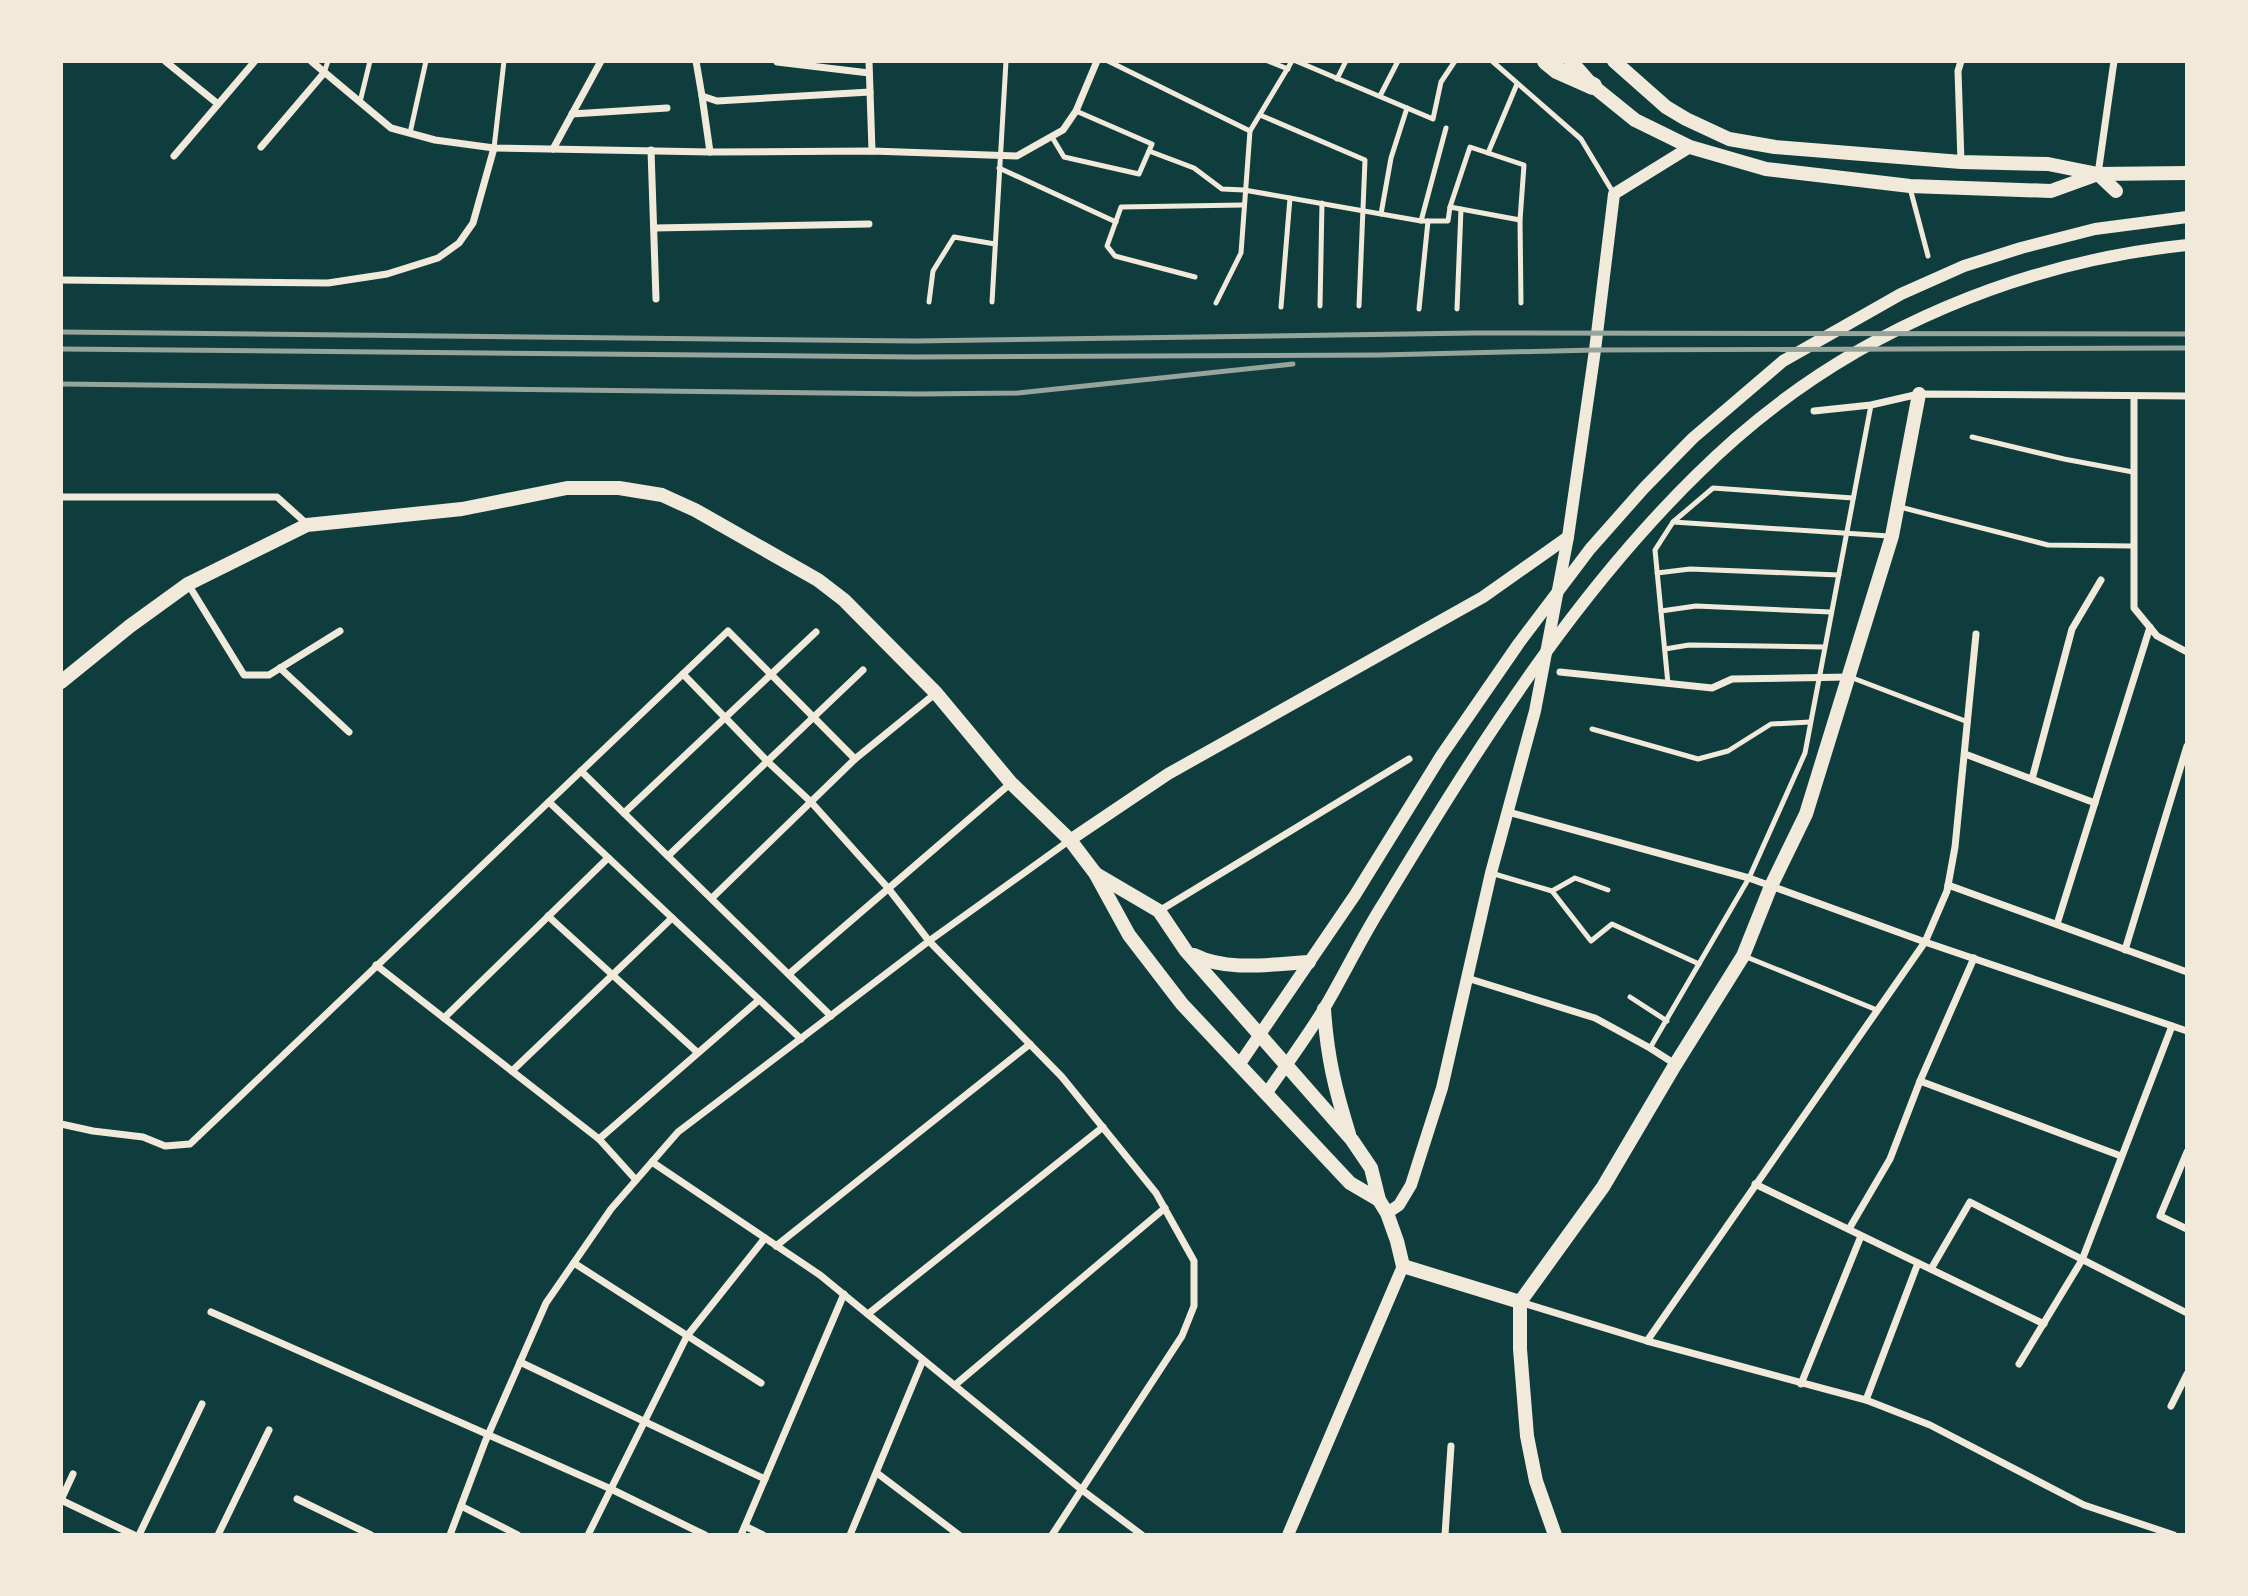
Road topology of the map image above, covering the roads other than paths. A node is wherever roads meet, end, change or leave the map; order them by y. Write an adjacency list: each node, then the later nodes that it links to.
1 (165, 61): 37 (street)
2 (255, 61): 37 (street)
3 (311, 61): 29 (street)
4 (328, 61): 29 (lane)
5 (370, 61): 36 (lane)
6 (426, 61): 45 (lane)
7 (504, 61): 49 (lane)
8 (601, 61): 41 (street)
9 (696, 61): 34 (street)
10 (869, 61): 28 (street)
11 (1006, 61): 57 (lane)
12 (1097, 61): 40 (street)
13 (1108, 61): 44 (lane)
14 (1268, 61): 27 (lane)
15 (1294, 61): 27 (lane); 30 (lane)
16 (1346, 61): 30 (lane)
17 (1398, 61): 35 (lane)
18 (1455, 61): 39 (lane)
19 (1492, 61): 31 (lane)
20 (1546, 61): 32 (main road)
21 (1571, 61): 32 (main road)
22 (1614, 61): 58 (main road)
23 (1961, 61): 58 (street)
24 (2114, 61): 61 (street)
25 (776, 62): 26 (street)
26 (811, 64): 28 (street)
27 (1288, 69): 42 (lane)
28 (869, 72): 33 (street)
29 (324, 73): 36 (street); 47 (street)
30 (1337, 79): 35 (lane)
31 (1517, 84): 55 (lane); 65 (lane)
32 (1593, 86): 48 (main road)
33 (870, 92): 34 (street); 52 (street)
34 (702, 96): 54 (street)
35 (1380, 96): 39 (lane)
36 (360, 102): 45 (street)
37 (218, 104): 56 (street)
38 (667, 108): 41 (street)
39 (1408, 108): 72 (lane)
40 (1076, 111): 46 (street); 53 (lane)
41 (572, 114): 50 (street)
42 (1260, 115): 44 (lane); 71 (lane)
43 (1446, 128): 75 (lane)
44 (1250, 131): 63 (lane)
45 (410, 133): 49 (street)
46 (1052, 137): 53 (lane); 57 (street)
47 (261, 147)
48 (1690, 147): 62 (main road); 65 (street)
49 (494, 148): 50 (street); 83 (street)
50 (552, 149): 51 (street)
51 (651, 150): 54 (street); 78 (street)
52 (872, 151): 54 (street); 57 (street)
53 (1149, 151): 63 (lane)
54 (710, 152)
55 (1488, 153): 69 (lane); 74 (lane)
56 (174, 156)
57 (1000, 156): 59 (lane)
58 (1961, 162): 61 (main road)
59 (999, 168): 76 (lane); 79 (lane)
60 (2187, 173): 61 (main road)
61 (2098, 174): 62 (main road); 64 (main road)
62 (1910, 186): 81 (lane)
63 (1244, 190): 66 (lane); 68 (lane)
64 (2116, 191)
65 (1614, 194): 108 (street)
66 (1290, 198): 67 (lane); 91 (lane)
67 (1322, 203): 71 (lane); 89 (lane)
68 (1243, 205): 76 (lane); 87 (lane)
69 (1450, 207): 70 (lane); 75 (lane)
70 (1461, 209): 74 (lane); 93 (lane)
71 (1363, 211): 72 (lane); 90 (lane)
72 (1381, 214): 75 (lane)
73 (2187, 217): 174 (street)
74 (1520, 220): 88 (lane)
75 (1425, 221): 92 (lane)
76 (1116, 222): 82 (lane)
77 (869, 224): 78 (street)
78 (654, 228): 84 (street)
79 (995, 244): 85 (lane); 86 (lane)
80 (2187, 245): 183 (street)
81 (1927, 256)
82 (1195, 277)
83 (61, 279)
84 (656, 299)
85 (929, 302)
86 (992, 302)
87 (1216, 303)
88 (1521, 303)
89 (1320, 306)
90 (1359, 306)
91 (1281, 307)
92 (1419, 309)
93 (1457, 309)
94 (1919, 394): 95 (street); 97 (street); 103 (main road)
95 (2134, 396): 96 (street); 100 (street)
96 (2187, 396)
97 (1871, 405): 98 (street); 102 (lane)
98 (1814, 411)
99 (1972, 437): 100 (lane)
100 (2133, 472): 109 (street)
101 (61, 496): 105 (street)
102 (1853, 498): 104 (lane); 106 (lane)
103 (1899, 507): 107 (main road); 109 (lane)
104 (1673, 522): 106 (lane); 110 (lane)
105 (307, 525): 113 (main road); 132 (main road)
106 (1847, 533): 107 (lane); 111 (lane)
107 (1892, 536): 128 (main road)
108 (1568, 537): 150 (street); 152 (street)
109 (2133, 546): 116 (street)
110 (1657, 573): 111 (lane); 114 (lane)
111 (1839, 575): 115 (lane)
112 (2101, 580): 145 (street)
113 (188, 584): 123 (street); 130 (main road)
114 (1661, 611): 115 (lane); 121 (lane)
115 (1831, 612): 120 (lane)
116 (2150, 627): 122 (street); 149 (street)
117 (340, 631): 123 (street)
118 (816, 632): 127 (street)
119 (1976, 634): 136 (street)
120 (1824, 647): 121 (lane); 129 (lane)
121 (1665, 649): 131 (lane)
122 (2187, 652)
123 (280, 668): 138 (street)
124 (863, 670): 134 (street)
125 (1560, 672): 131 (street)
126 (683, 674): 127 (street); 133 (street); 144 (street)
127 (772, 675): 133 (street); 134 (street)
128 (1850, 677): 129 (street); 136 (lane); 159 (main road)
129 (1818, 678): 131 (street); 135 (lane)
130 (61, 682)
131 (1668, 684)
132 (936, 693): 141 (street); 146 (main road)
133 (727, 717): 143 (street); 151 (street)
134 (814, 718): 141 (street); 143 (street)
135 (1810, 722): 137 (lane); 157 (lane)
136 (1968, 722): 140 (street)
137 (1592, 729)
138 (349, 732)
139 (2187, 746): 170 (street)
140 (1965, 754): 145 (street); 158 (street)
141 (855, 759): 148 (street)
142 (1409, 759): 164 (street)
143 (768, 762): 148 (street); 153 (street)
144 (581, 771): 147 (street); 151 (street)
145 (2032, 779): 149 (street)
146 (1011, 783): 152 (main road); 160 (street)
147 (549, 802): 154 (street); 176 (street)
148 (811, 802): 160 (street); 163 (street)
149 (2095, 803): 167 (street)
150 (1508, 812): 156 (street); 157 (street)
151 (624, 813): 153 (street)
152 (1070, 840): 155 (main road); 168 (street)
153 (668, 856): 163 (street)
154 (608, 858): 165 (street); 166 (street)
155 (1095, 873): 164 (main road); 195 (main road)
156 (1491, 873): 162 (lane); 180 (street)
157 (1749, 878): 159 (street); 175 (lane)
158 (1948, 885): 167 (street); 169 (street)
159 (1771, 886): 169 (street); 172 (main road)
160 (888, 888): 168 (street); 178 (street)
161 (1608, 890): 162 (lane)
162 (1552, 891): 175 (lane)
163 (712, 898): 178 (street)
164 (1159, 911): 171 (main road)
165 (548, 916): 179 (street); 186 (street)
166 (672, 918): 179 (street); 182 (street)
167 (2057, 924): 170 (street)
168 (929, 941): 185 (street); 192 (street)
169 (1925, 942): 173 (street); 184 (street)
170 (2126, 950): 177 (street)
171 (1186, 951): 174 (main road); 190 (main road)
172 (1743, 956): 184 (lane); 197 (main road)
173 (1973, 958): 188 (street); 199 (street)
174 (1310, 962): 190 (street)
175 (1699, 964): 187 (lane)
176 (376, 965): 186 (street); 201 (street)
177 (2187, 972)
178 (789, 974): 185 (street)
179 (613, 975): 194 (street); 198 (street)
180 (1467, 978): 193 (street); 212 (street)
181 (1630, 997): 187 (lane)
182 (759, 1000): 191 (street); 194 (street)
183 (1324, 1009): 196 (street); 204 (main road)
184 (1877, 1010): 209 (street)
185 (831, 1016): 191 (street)
186 (443, 1018): 198 (street)
187 (1667, 1021): 193 (lane)
188 (2172, 1026): 189 (street); 206 (street)
189 (2187, 1031)
190 (1260, 1035): 195 (street); 196 (main road)
191 (802, 1039): 207 (street)
192 (1030, 1044): 202 (street); 217 (street)
193 (1650, 1048): 197 (street)
194 (697, 1052): 203 (street)
195 (1239, 1065): 200 (main road)
196 (1286, 1065): 200 (street); 204 (main road)
197 (1675, 1065): 224 (main road)
198 (512, 1071): 203 (street)
199 (1920, 1081): 206 (street); 213 (street)
200 (1266, 1094): 210 (main road)
201 (61, 1124)
202 (1103, 1127): 211 (street); 227 (street)
203 (599, 1139): 208 (street)
204 (1352, 1140): 210 (main road)
205 (2187, 1152): 214 (street)
206 (2121, 1156): 218 (street)
207 (652, 1162): 208 (street); 216 (street)
208 (636, 1180): 219 (street)
209 (1755, 1184): 213 (street); 230 (street)
210 (1379, 1200): 212 (main road)
211 (1165, 1208): 237 (street); 249 (street)
212 (1387, 1213): 221 (main road)
213 (1849, 1229): 215 (street)
214 (2187, 1229)
215 (1861, 1236): 220 (street); 236 (street)
216 (765, 1238): 217 (street); 229 (street)
217 (776, 1246): 223 (street)
218 (2082, 1260): 222 (street); 226 (street); 228 (street)
219 (574, 1263): 229 (street); 232 (street)
220 (1918, 1263): 222 (street); 238 (street)
221 (1403, 1266): 224 (main road); 267 (street)
222 (1931, 1269): 228 (street)
223 (844, 1294): 227 (street); 247 (street)
224 (1520, 1302): 230 (street); 269 (main road)
225 (211, 1312): 243 (street)
226 (2187, 1313)
227 (868, 1314): 231 (street)
228 (2044, 1324): 233 (street)
229 (687, 1336): 235 (street); 241 (street)
230 (1647, 1341): 236 (street)
231 (923, 1360): 237 (street); 245 (street)
232 (520, 1363): 241 (street); 243 (street)
233 (2019, 1364)
234 (2187, 1374): 240 (street)
235 (761, 1382)
236 (1801, 1384): 238 (street)
237 (954, 1385): 249 (street)
238 (1866, 1400): 270 (street)
239 (202, 1404): 254 (street)
240 (2171, 1406)
241 (645, 1422): 247 (street); 248 (street)
242 (269, 1430): 255 (street)
243 (489, 1436): 248 (street); 252 (street)
244 (1451, 1446): 268 (street)
245 (877, 1473): 263 (street); 264 (street)
246 (73, 1475): 251 (street)
247 (765, 1479): 253 (street)
248 (611, 1489): 259 (street); 260 (street)
249 (1082, 1490): 265 (street); 266 (street)
250 (297, 1499): 256 (street)
251 (61, 1500): 254 (street)
252 (461, 1506): 257 (street); 258 (street)
253 (745, 1526): 261 (street); 262 (street)
254 (136, 1535)
255 (218, 1535)
256 (371, 1535)
257 (450, 1535)
258 (518, 1535)
259 (588, 1535)
260 (705, 1535)
261 (741, 1535)
262 (763, 1535)
263 (850, 1535)
264 (959, 1535)
265 (1052, 1535)
266 (1142, 1535)
267 (1288, 1535)
268 (1445, 1535)
269 (1555, 1535)
270 (2174, 1535)

